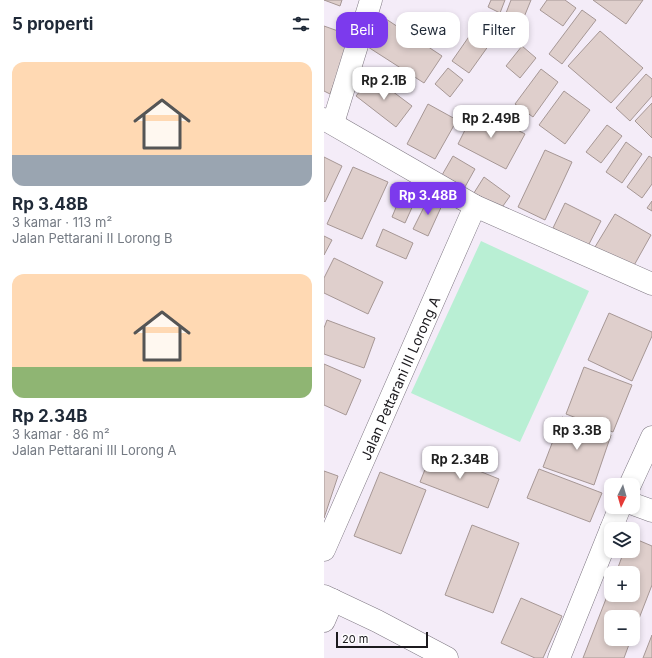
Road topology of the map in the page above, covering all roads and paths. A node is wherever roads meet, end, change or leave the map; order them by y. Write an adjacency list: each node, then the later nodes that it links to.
1 (371, 0): 2 (street)
2 (328, 121): 3 (street)
3 (475, 206): 4 (street); 10 (street, Jalan Pettarani III Lorong A)
4 (652, 284)
5 (652, 437): 6 (street)
6 (633, 478)
7 (640, 507): 8 (street)
8 (652, 511)
9 (604, 546): 14 (street)
10 (324, 550)
11 (329, 598): 12 (street); 13 (street)
12 (324, 621)
13 (447, 658)
14 (559, 658)

